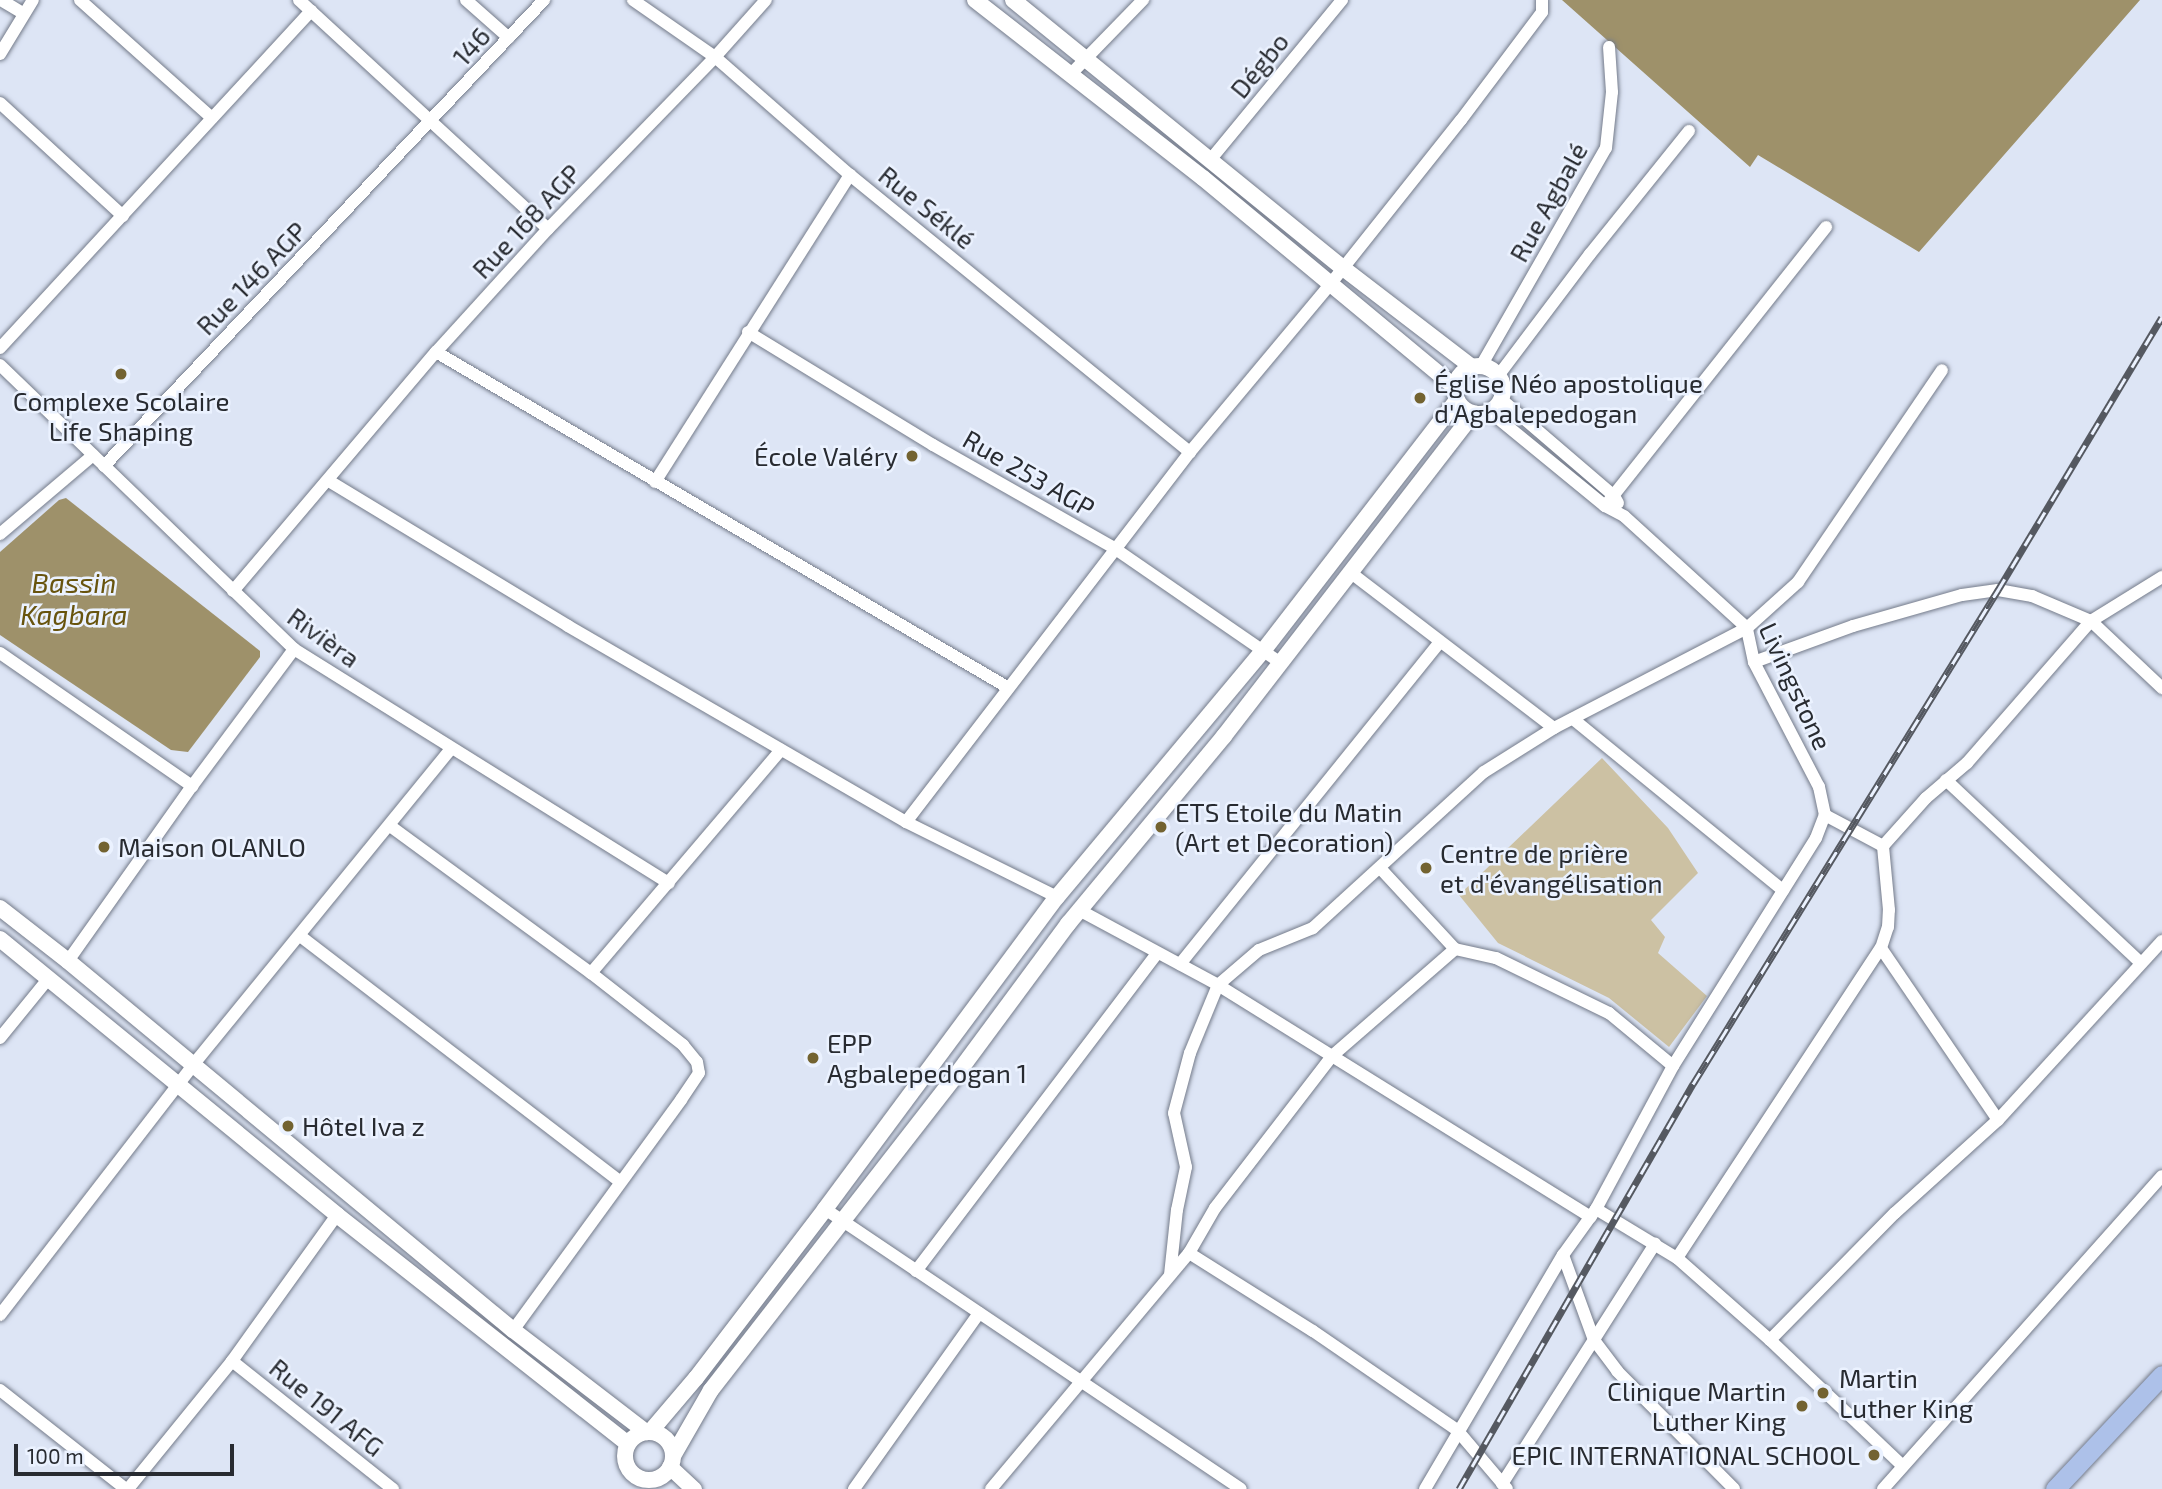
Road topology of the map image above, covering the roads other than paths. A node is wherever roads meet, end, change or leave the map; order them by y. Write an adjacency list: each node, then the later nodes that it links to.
1 (1, 0): 15 (street)
2 (33, 0): 15 (street)
3 (80, 0): 23 (street)
4 (299, 0): 14 (street)
5 (466, 0): 16 (street)
6 (544, 0): 16 (street, 146)
7 (633, 0): 19 (street, Rue Séklé)
8 (766, 0): 19 (street, Rue 168 AGP)
9 (975, 0): 21 (street)
10 (1013, 0): 20 (street)
11 (1342, 0): 26 (street, Dégbo)
12 (1542, 0): 31 (street)
13 (1140, 1): 20 (street)
14 (311, 11): 23 (street); 24 (street)
15 (23, 13): 18 (street)
16 (509, 38): 24 (street, 146)
17 (1609, 47): 37 (street, Rue Agbalé)
18 (0, 54)
19 (715, 57): 27 (street, Rue Séklé); 30 (street, Rue 168 AGP)
20 (1087, 59): 21 (street); 26 (street)
21 (1070, 75): 32 (street)
22 (0, 103): 28 (street)
23 (212, 118): 28 (street)
24 (432, 122): 30 (street); 44 (street, Rue 146 AGP)
25 (1689, 131): 39 (street)
26 (1212, 159): 31 (street)
27 (850, 174): 33 (street); 42 (street, Rue Séklé)
28 (123, 216): 34 (street)
29 (1826, 228): 47 (street)
30 (548, 229): 35 (street, Rue 168 AGP)
31 (1343, 268): 32 (street); 37 (street)
32 (1332, 282): 40 (street); 42 (street)
33 (748, 332): 46 (street); 51 (street, Rue 253 AGP)
34 (0, 348)
35 (436, 352): 45 (street, Rue 168 AGP); 46 (street)
36 (0, 365): 43 (street, Rivièra)
37 (1476, 367): 39 (street); 40 (street)
38 (1942, 370): 56 (street)
39 (1499, 376): 41 (street)
40 (1456, 394): 41 (street); 59 (street)
41 (1488, 408): 47 (street, Livingstone); 48 (street, Livingstone); 52 (street)
42 (1190, 452): 51 (street)
43 (93, 455): 44 (street, Rivièra); 50 (street)
44 (104, 466): 54 (street, Rivièra)
45 (328, 481): 54 (street, Rue 168 AGP); 68 (street)
46 (655, 482): 63 (street)
47 (1614, 496): 48 (street); 49 (street, Livingstone)
48 (1605, 506): 49 (street, Livingstone)
49 (1624, 516): 56 (street, Livingstone)
50 (0, 534)
51 (1114, 548): 59 (street, Rue 253 AGP); 63 (street)
52 (1351, 573): 57 (street); 62 (street)
53 (2162, 577): 55 (street)
54 (233, 591): 58 (street, Rivièra)
55 (2091, 621): 61 (street); 64 (street); 69 (street)
56 (1747, 628): 61 (street, Livingstone); 65 (street)
57 (1439, 643): 66 (street); 89 (street)
58 (294, 649): 67 (street, Rivièra); 70 (street)
59 (1263, 651): 62 (street, Rue 253 AGP); 78 (street)
60 (0, 653): 70 (street)
61 (1754, 662): 71 (street, Livingstone)
62 (1281, 663): 80 (street)
63 (1007, 687): 72 (street)
64 (2162, 688)
65 (1573, 719): 66 (street); 77 (street)
66 (1554, 728): 75 (street)
67 (451, 749): 73 (street); 76 (street, Rivièra)
68 (781, 750): 72 (street); 76 (street)
69 (1947, 780): 74 (street); 88 (street)
70 (192, 786): 87 (street)
71 (1825, 815): 74 (street); 77 (street)
72 (906, 822): 78 (street)
73 (390, 826): 81 (street); 90 (street)
74 (1883, 846): 84 (street)
75 (1380, 868): 85 (street); 92 (street)
76 (669, 883): 90 (street)
77 (1783, 890): 96 (street)
78 (1057, 897): 80 (street); 101 (street)
79 (0, 908): 87 (street)
80 (1079, 910): 86 (street); 104 (street)
81 (300, 936): 95 (street); 100 (street)
82 (0, 939): 91 (street)
83 (2162, 941): 88 (street)
84 (1881, 948): 98 (street); 108 (street)
85 (1455, 949): 94 (street); 96 (street)
86 (1157, 953): 89 (street); 109 (street)
87 (68, 961): 95 (street)
88 (2141, 963): 98 (street)
89 (1180, 964): 92 (street)
90 (591, 973): 100 (street)
91 (49, 978): 93 (street); 97 (street)
92 (1218, 985): 94 (street); 110 (street)
93 (0, 1038)
94 (1332, 1056): 102 (street); 106 (street)
95 (193, 1065): 97 (street); 113 (street)
96 (1673, 1066): 102 (street)
97 (178, 1085): 103 (street); 112 (street)
98 (1998, 1119): 115 (street)
99 (2162, 1176): 123 (street)
100 (619, 1181): 113 (street)
101 (825, 1209): 104 (street); 121 (street)
102 (1594, 1213): 105 (street); 107 (street)
103 (337, 1215): 116 (street); 122 (street)
104 (842, 1221): 109 (street); 124 (street)
105 (1655, 1244): 108 (street); 114 (street)
106 (1189, 1253): 110 (street); 120 (street)
107 (1563, 1255): 114 (street); 120 (street)
108 (1677, 1258): 115 (street)
109 (916, 1271): 111 (street)
110 (1170, 1275): 118 (street)
111 (979, 1313): 118 (street); 130 (street)
112 (0, 1315)
113 (513, 1330): 121 (street)
114 (1594, 1340): 126 (street); 134 (street)
115 (1770, 1340): 123 (street)
116 (232, 1362): 127 (street); 128 (street, Rue 191 AFG)
117 (2162, 1375): 136 (main road)
118 (1080, 1383): 131 (street); 132 (street)
119 (0, 1390): 127 (street)
120 (1457, 1430): 126 (street); 133 (street)
121 (648, 1432): 122 (street); 124 (street)
122 (628, 1444): 125 (street)
123 (1903, 1466): 135 (street)
124 (661, 1477): 125 (street); 129 (street)
125 (630, 1481)
126 (1504, 1487)
127 (127, 1489)
128 (393, 1489)
129 (694, 1489)
130 (855, 1489)
131 (990, 1489)
132 (1241, 1489)
133 (1424, 1489)
134 (1734, 1489)
135 (1883, 1489)
136 (2055, 1489)

